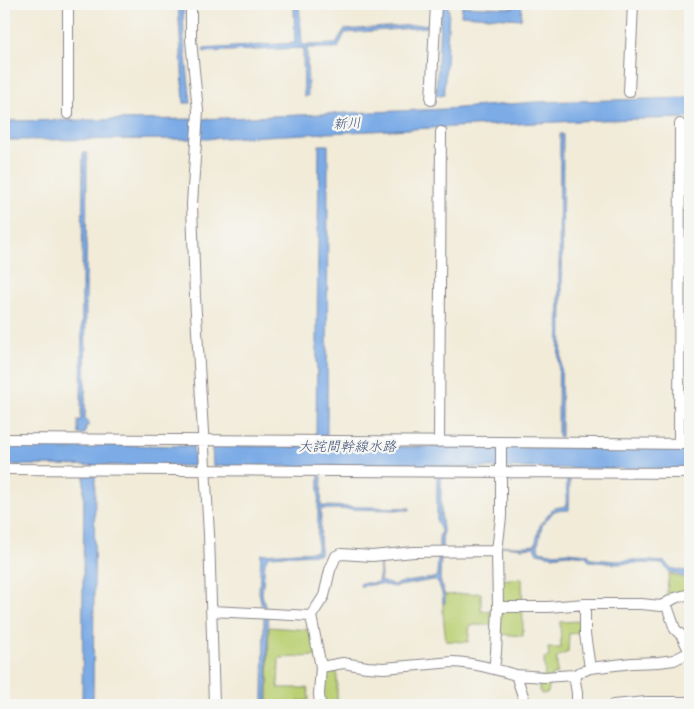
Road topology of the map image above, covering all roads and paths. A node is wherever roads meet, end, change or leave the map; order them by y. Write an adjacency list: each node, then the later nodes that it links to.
1 (68, 4): 7 (street)
2 (191, 4): 14 (street)
3 (436, 4): 6 (street)
4 (633, 4): 5 (street)
5 (629, 92)
6 (431, 100)
7 (68, 114)
8 (680, 124): 12 (street)
9 (441, 132): 11 (street)
10 (4, 439): 14 (street)
11 (439, 441): 14 (street); 15 (street)
12 (679, 444): 13 (street); 15 (street)
13 (690, 444)
14 (204, 456): 15 (street); 16 (street); 23 (street)
15 (501, 457): 17 (street); 18 (street)
16 (4, 469)
17 (690, 473)
18 (496, 551): 22 (street); 24 (street)
19 (690, 594): 20 (street)
20 (666, 603): 21 (street); 25 (street)
21 (585, 604): 22 (street); 27 (street)
22 (498, 607): 28 (street)
23 (211, 611): 24 (street); 33 (street)
24 (310, 616): 26 (street)
25 (690, 652): 27 (street)
26 (320, 667): 28 (street); 34 (street)
27 (590, 668): 30 (street)
28 (494, 669): 29 (street)
29 (516, 675): 30 (street); 35 (street)
30 (574, 675): 36 (street)
31 (690, 702): 32 (street)
32 (647, 704): 37 (street)
33 (214, 705)
34 (320, 705)
35 (526, 705)
36 (576, 705)
37 (613, 705)

